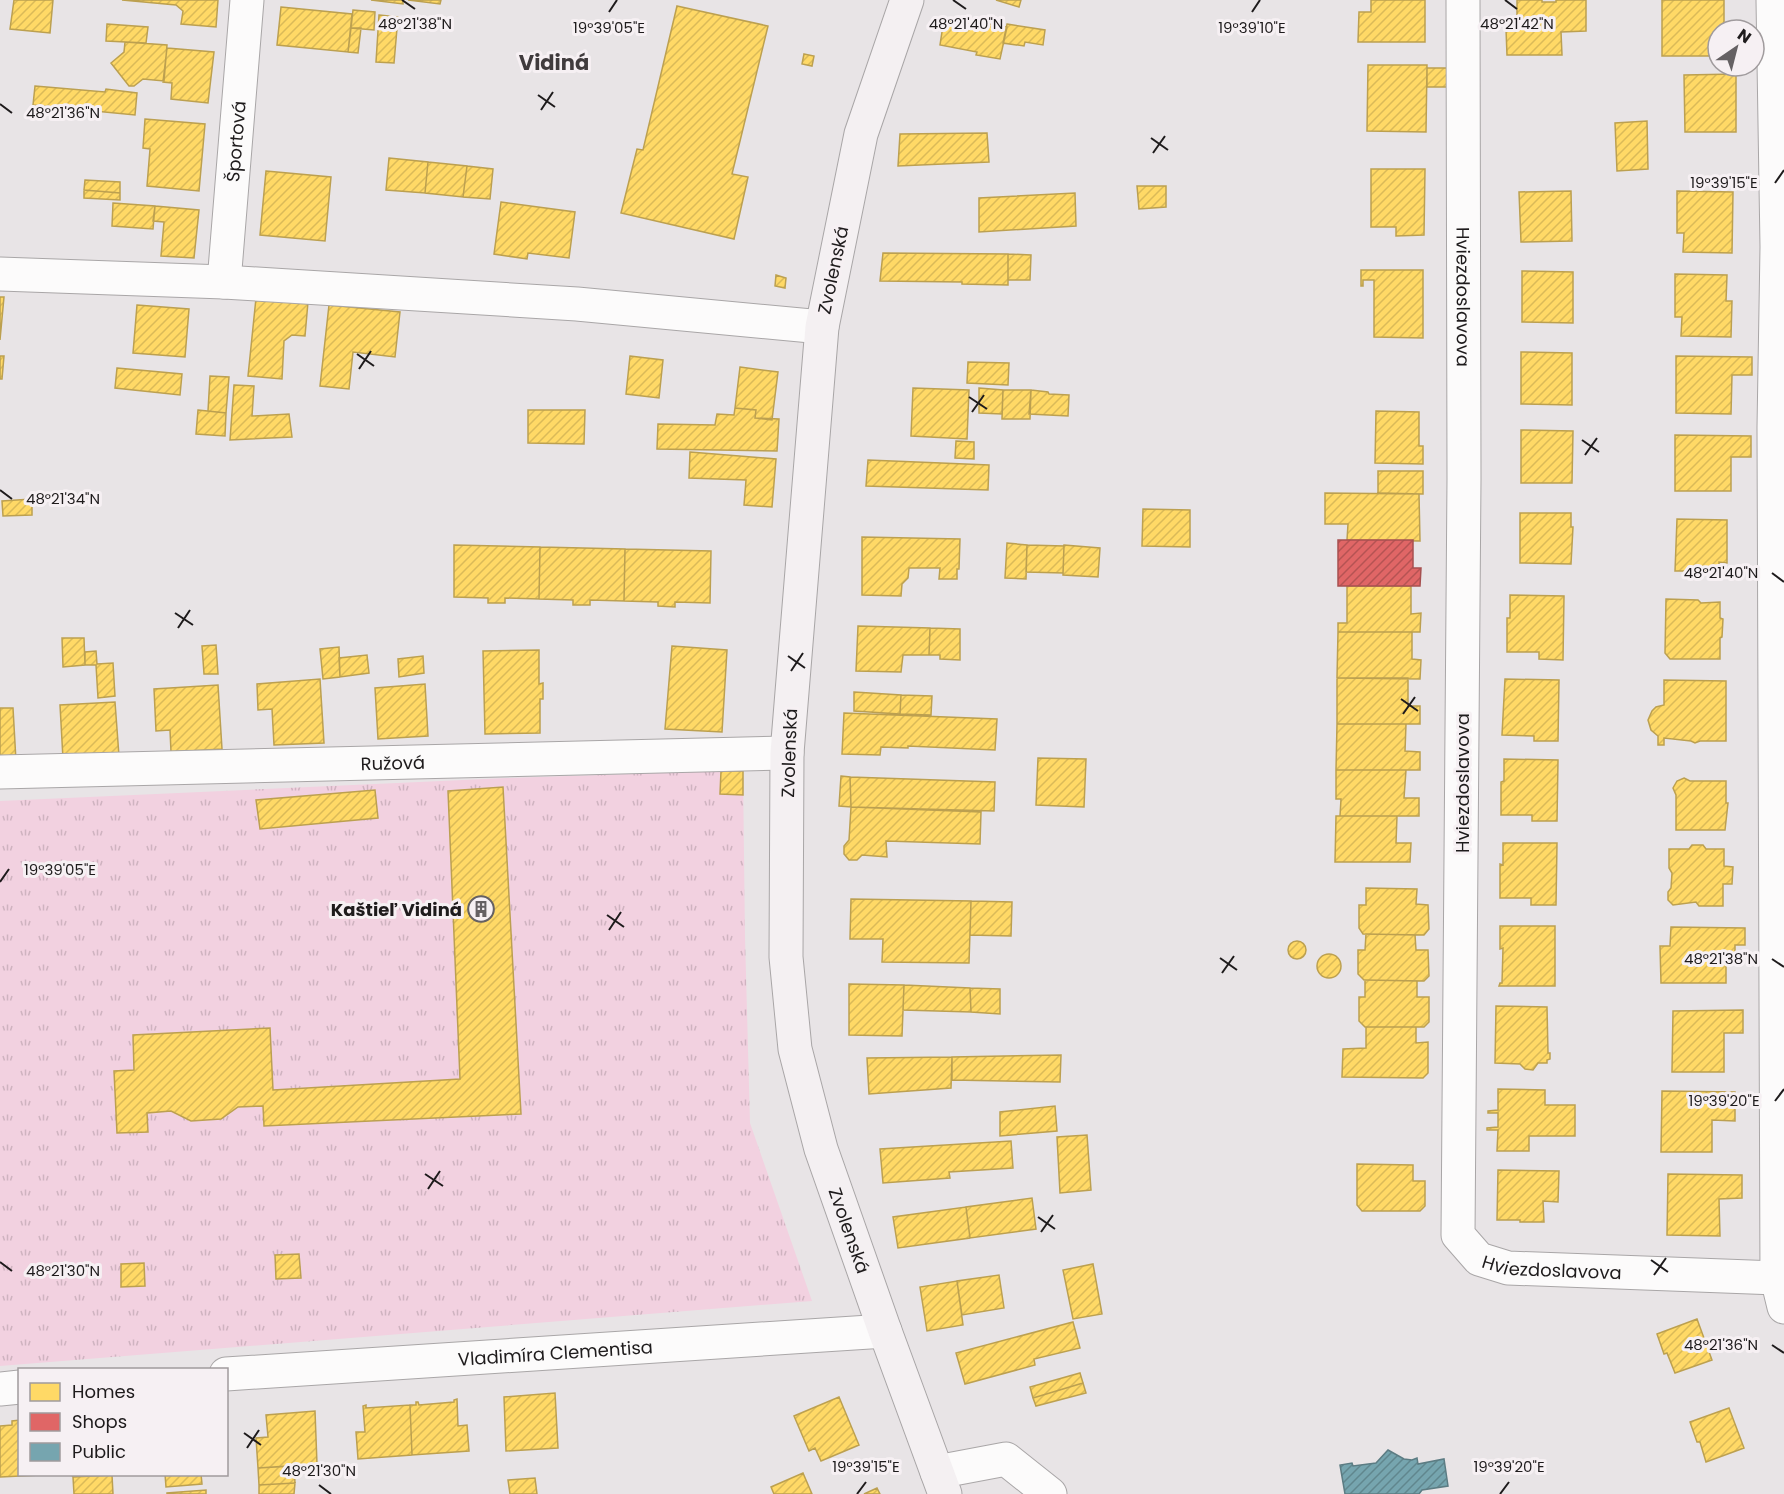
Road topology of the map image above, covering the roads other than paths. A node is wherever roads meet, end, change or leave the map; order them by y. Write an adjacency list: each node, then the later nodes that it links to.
1 (247, 0): 6 (street, Športová)
2 (907, 0): 7 (street, Zvolenská)
3 (1463, 0): 10 (street, Hviezdoslavova)
4 (1773, 0): 10 (street)
5 (0, 274): 6 (street)
6 (224, 282): 7 (street)
7 (822, 327): 8 (street, Zvolenská)
8 (787, 753): 9 (street, Ružová); 11 (street, Zvolenská)
9 (0, 772)
10 (1780, 1292)
11 (885, 1331): 12 (street, Vladimíra Clementisa); 15 (street, Zvolenská)
12 (228, 1374)
13 (18, 1387): 14 (street)
14 (0, 1389)
15 (941, 1483): 16 (street)
16 (1050, 1494)

